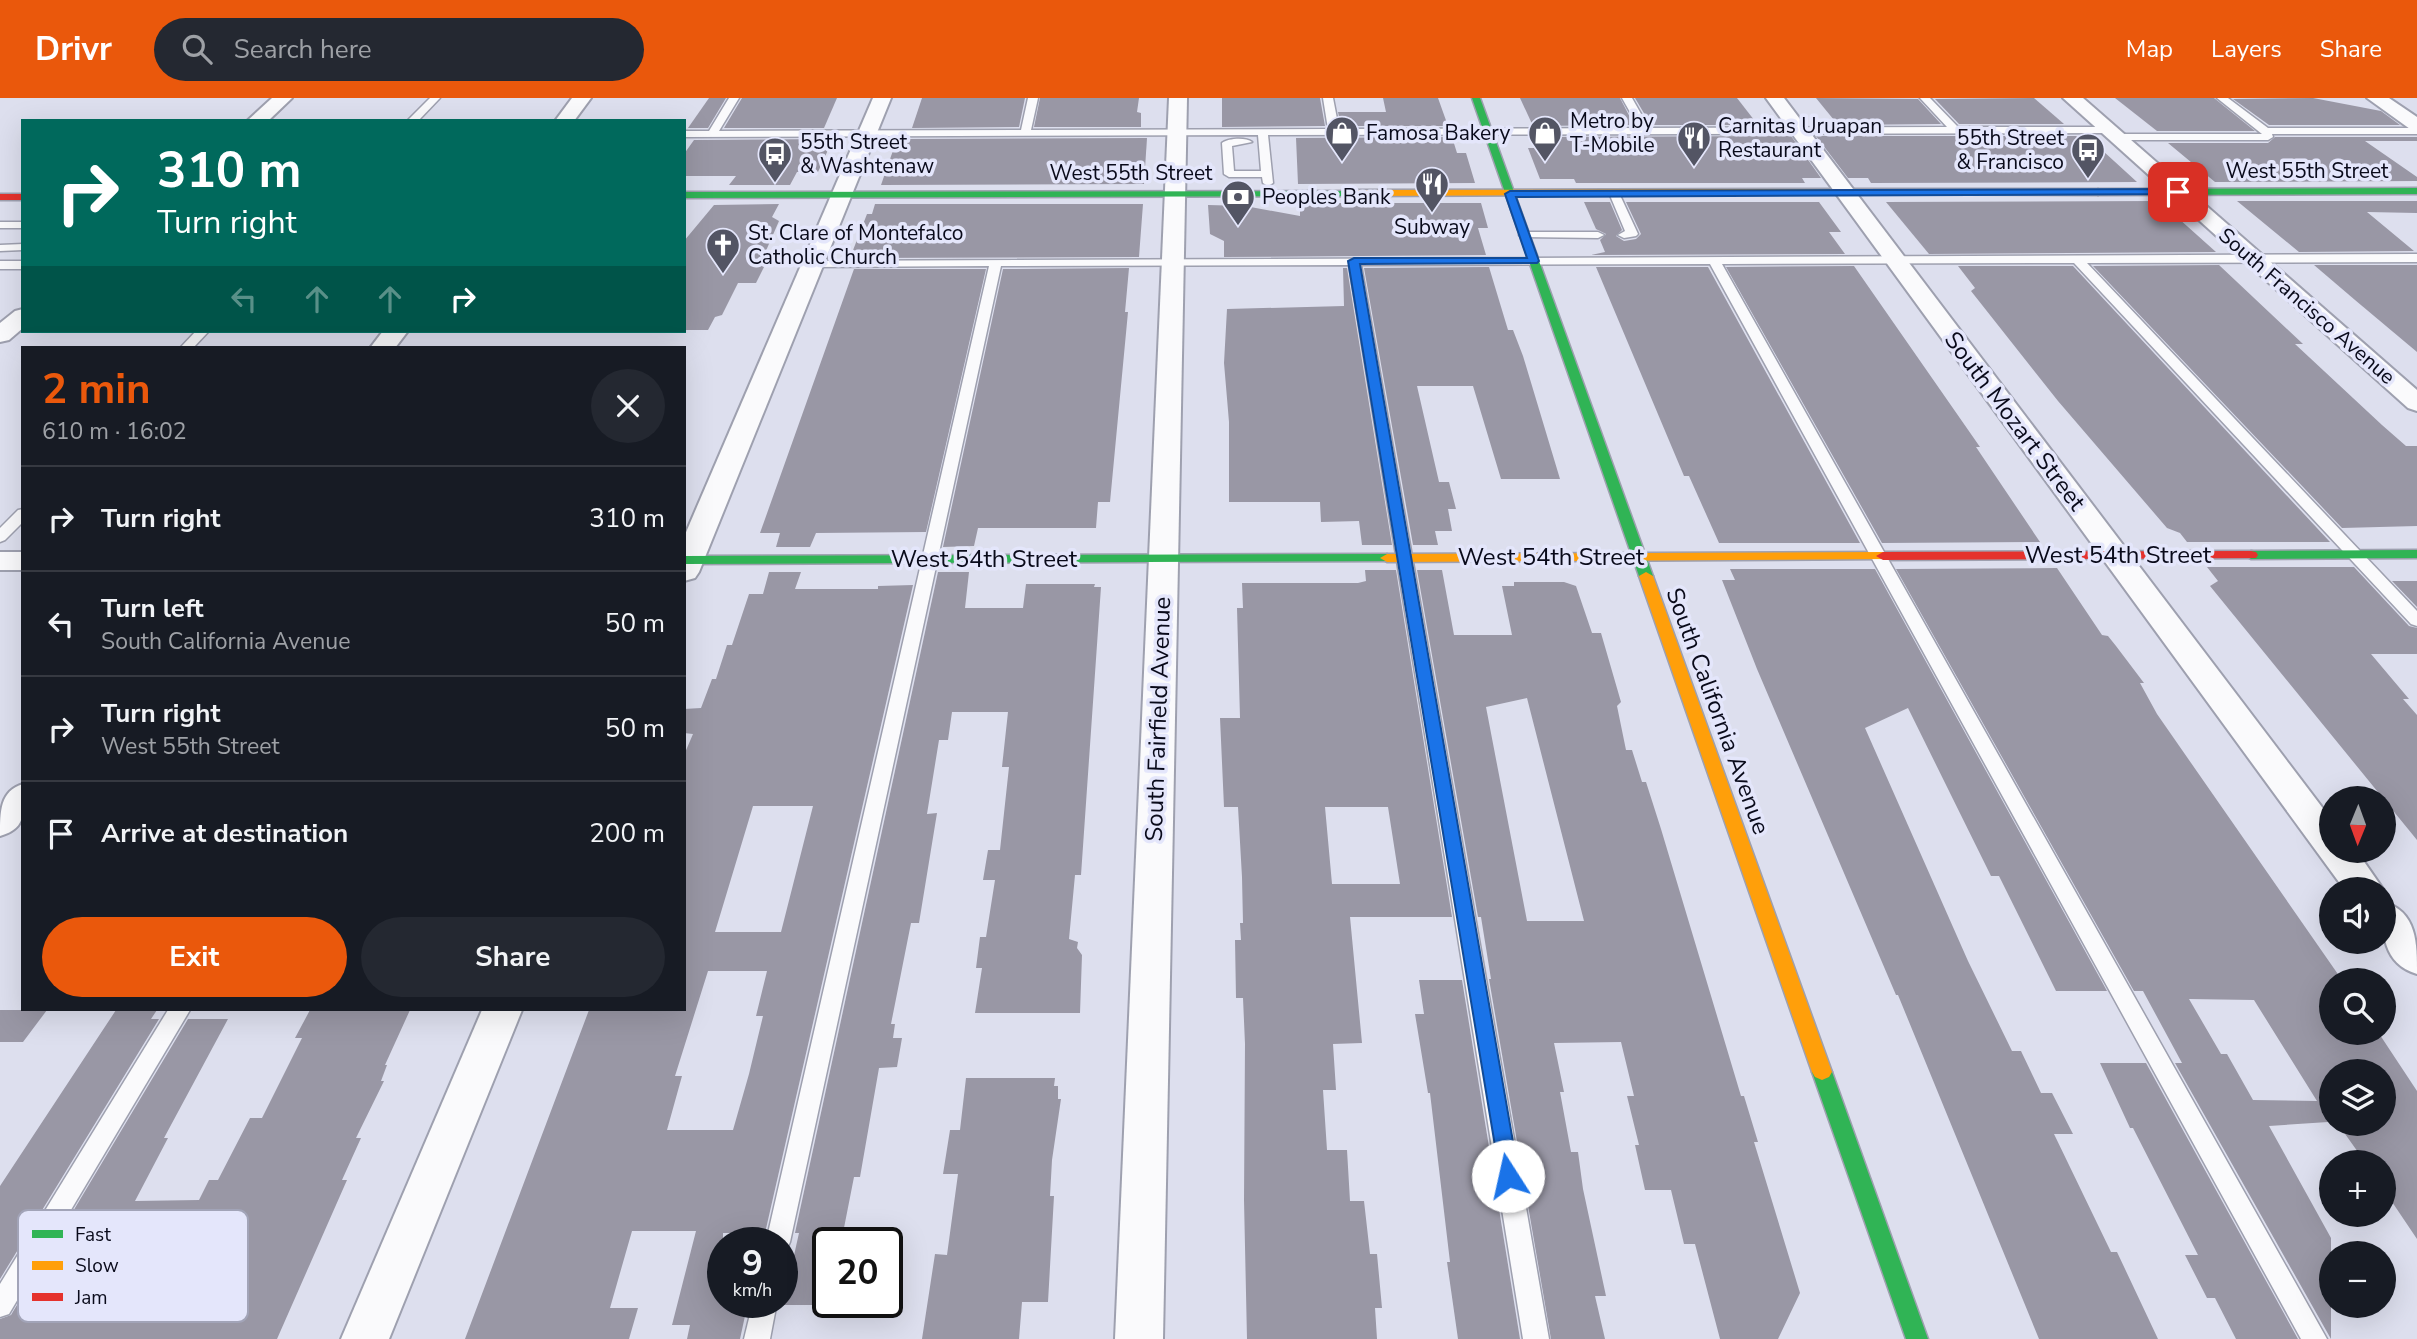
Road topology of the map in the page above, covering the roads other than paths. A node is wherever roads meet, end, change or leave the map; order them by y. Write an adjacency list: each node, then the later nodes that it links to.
1 (283, 98): 16 (street)
2 (435, 98): 17 (lane)
3 (582, 98): 18 (street)
4 (734, 98): 30 (lane)
5 (882, 98): 31 (street)
6 (1032, 98): 27 (lane)
7 (1178, 98): 28 (street, South Fairfield Avenue)
8 (1328, 98): 24 (lane)
9 (1476, 98): 25 (street, South California Avenue)
10 (1628, 98): 26 (lane)
11 (1775, 98): 20 (street, South Mozart Street)
12 (1926, 98): 21 (lane)
13 (2072, 98): 32 (street, South Francisco Avenue)
14 (2222, 98): 22 (lane)
15 (2375, 98): 19 (street)
16 (258, 119)
17 (414, 119)
18 (566, 119)
19 (2417, 125)
20 (1800, 131): 21 (lane); 26 (lane); 38 (street, South Mozart Street)
21 (1956, 131): 32 (lane)
22 (2266, 131): 23 (lane); 32 (lane)
23 (2417, 131)
24 (1334, 132): 25 (lane); 33 (lane)
25 (1488, 132): 26 (lane); 41 (street, South California Avenue)
26 (1646, 132)
27 (1025, 133): 28 (lane); 31 (lane)
28 (1177, 133): 33 (lane); 39 (street, South Fairfield Avenue)
29 (686, 134): 30 (lane)
30 (712, 134): 31 (lane)
31 (867, 134): 43 (street)
32 (2113, 134): 36 (street, South Francisco Avenue)
33 (1264, 137): 34 (lane); 34 (lane)
34 (1268, 174): 40 (lane)
35 (2417, 191): 36 (street, West 55th Street)
36 (2178, 192): 38 (street, West 55th Street); 55 (street, South Francisco Avenue)
37 (1614, 193): 38 (street, West 55th Street); 41 (street, West 55th Street); 49 (lane)
38 (1846, 193): 57 (street, South Mozart Street)
39 (1175, 194): 40 (street, West 55th Street); 43 (street, West 55th Street); 62 (street, South Fairfield Avenue)
40 (1269, 194): 41 (street, West 55th Street)
41 (1510, 194): 50 (street, South California Avenue)
42 (686, 195): 43 (street, West 55th Street)
43 (841, 195): 60 (street)
44 (0, 197): 45 (street)
45 (21, 197)
46 (0, 225): 47 (lane)
47 (21, 225)
48 (1598, 234): 50 (lane)
49 (1624, 234)
50 (1525, 235): 59 (street, South California Avenue)
51 (21, 247): 52 (lane)
52 (0, 248)
53 (2417, 258): 55 (lane)
54 (2077, 259): 55 (lane); 57 (lane); 72 (lane)
55 (2254, 259): 69 (street, South Francisco Avenue)
56 (1714, 260): 57 (lane); 59 (lane); 75 (lane)
57 (1895, 260): 74 (street, South Mozart Street)
58 (1354, 261): 59 (lane); 62 (lane); 78 (lane)
59 (1534, 261): 76 (street, South California Avenue)
60 (813, 262): 61 (lane); 82 (street)
61 (996, 262): 62 (lane); 79 (lane)
62 (1172, 262): 77 (street, South Fairfield Avenue)
63 (0, 265): 64 (lane)
64 (21, 265)
65 (21, 318): 67 (street)
66 (201, 333): 68 (lane)
67 (0, 335)
68 (188, 346)
69 (2417, 403)
70 (21, 515): 71 (lane)
71 (0, 537)
72 (2354, 554): 73 (street, West 54th Street); 74 (street, West 54th Street); 83 (lane)
73 (2417, 554)
74 (2116, 555): 75 (street, West 54th Street); 86 (street, South Mozart Street)
75 (1879, 556): 76 (street, West 54th Street); 101 (lane)
76 (1639, 557): 78 (street, West 54th Street); 100 (street, South California Avenue)
77 (1163, 558): 78 (street, West 54th Street); 79 (street, West 54th Street); 98 (street, South Fairfield Avenue)
78 (1405, 558): 99 (lane)
79 (930, 559): 82 (street, West 54th Street); 92 (lane)
80 (0, 561): 81 (street)
81 (21, 561)
82 (686, 564)
83 (2417, 621)
84 (21, 798): 85 (street)
85 (0, 824)
86 (2319, 828)
87 (2396, 931): 88 (street)
88 (2417, 960)
89 (178, 1011): 91 (lane)
90 (502, 1011): 96 (street)
91 (58, 1210)
92 (781, 1227)
93 (18, 1276): 94 (lane)
94 (0, 1306)
95 (762, 1318): 97 (lane)
96 (365, 1339)
97 (757, 1339)
98 (1139, 1339)
99 (1536, 1339)
100 (1917, 1339)
101 (2314, 1339)

